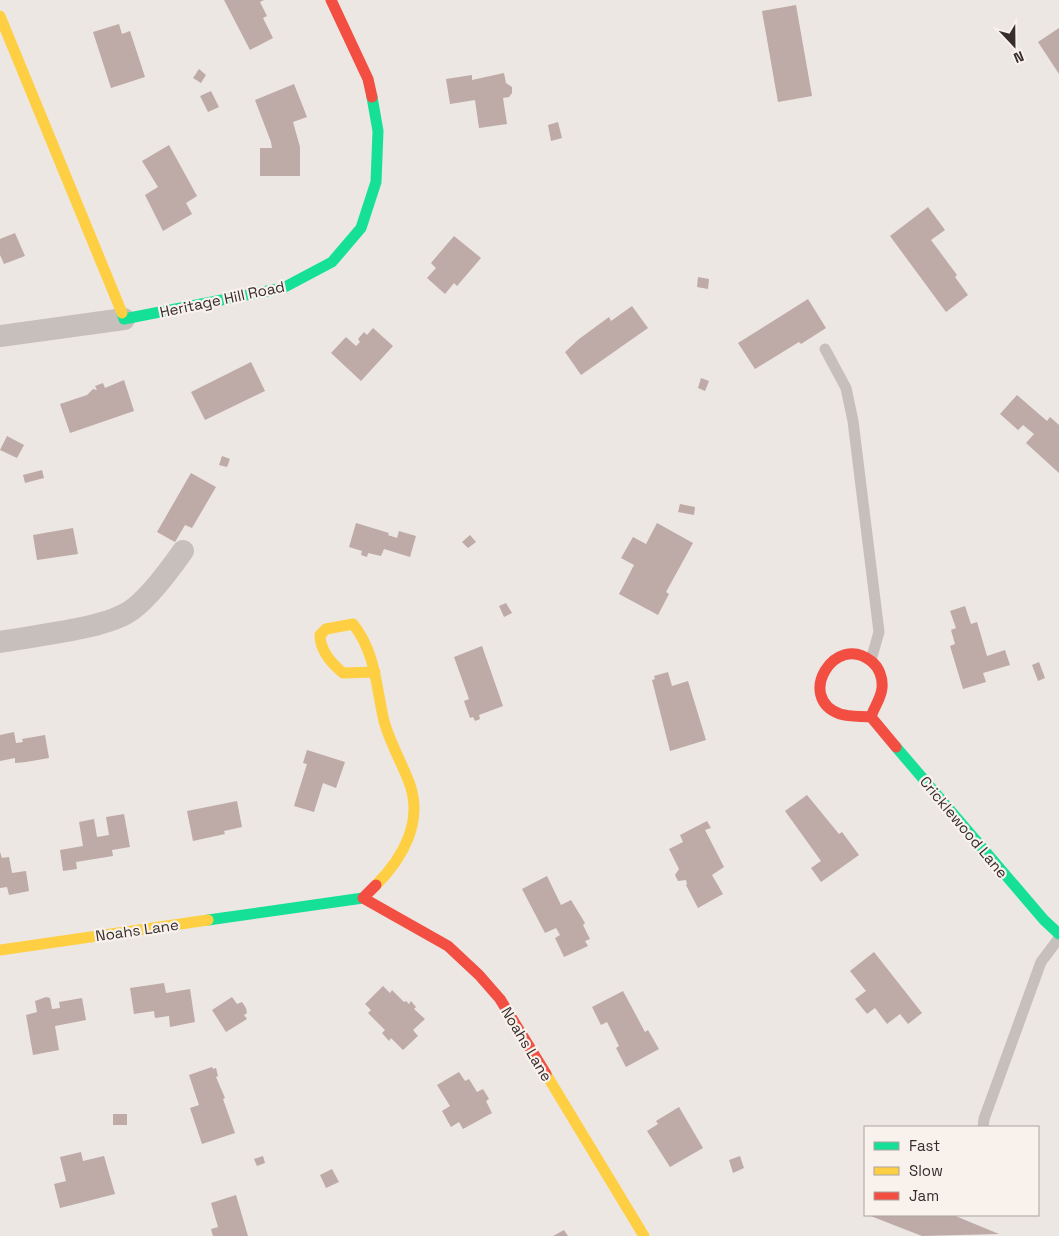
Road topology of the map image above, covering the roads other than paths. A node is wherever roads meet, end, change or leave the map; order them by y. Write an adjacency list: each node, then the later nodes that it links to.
1 (331, 0): 3 (street, Heritage Hill Road)
2 (0, 16): 3 (street)
3 (124, 319): 4 (street, Heritage Hill Road)
4 (0, 336)
5 (825, 349): 8 (lane)
6 (182, 551): 7 (street)
7 (0, 642)
8 (871, 660): 10 (street); 10 (street)
9 (375, 672): 9 (street); 11 (street)
10 (872, 717): 12 (street, Cricklewood Lane)
11 (363, 898): 14 (street, Noahs Lane); 16 (street, Noahs Lane)
12 (1059, 934)
13 (1059, 938): 15 (lane)
14 (0, 950)
15 (983, 1126)
16 (644, 1236)

